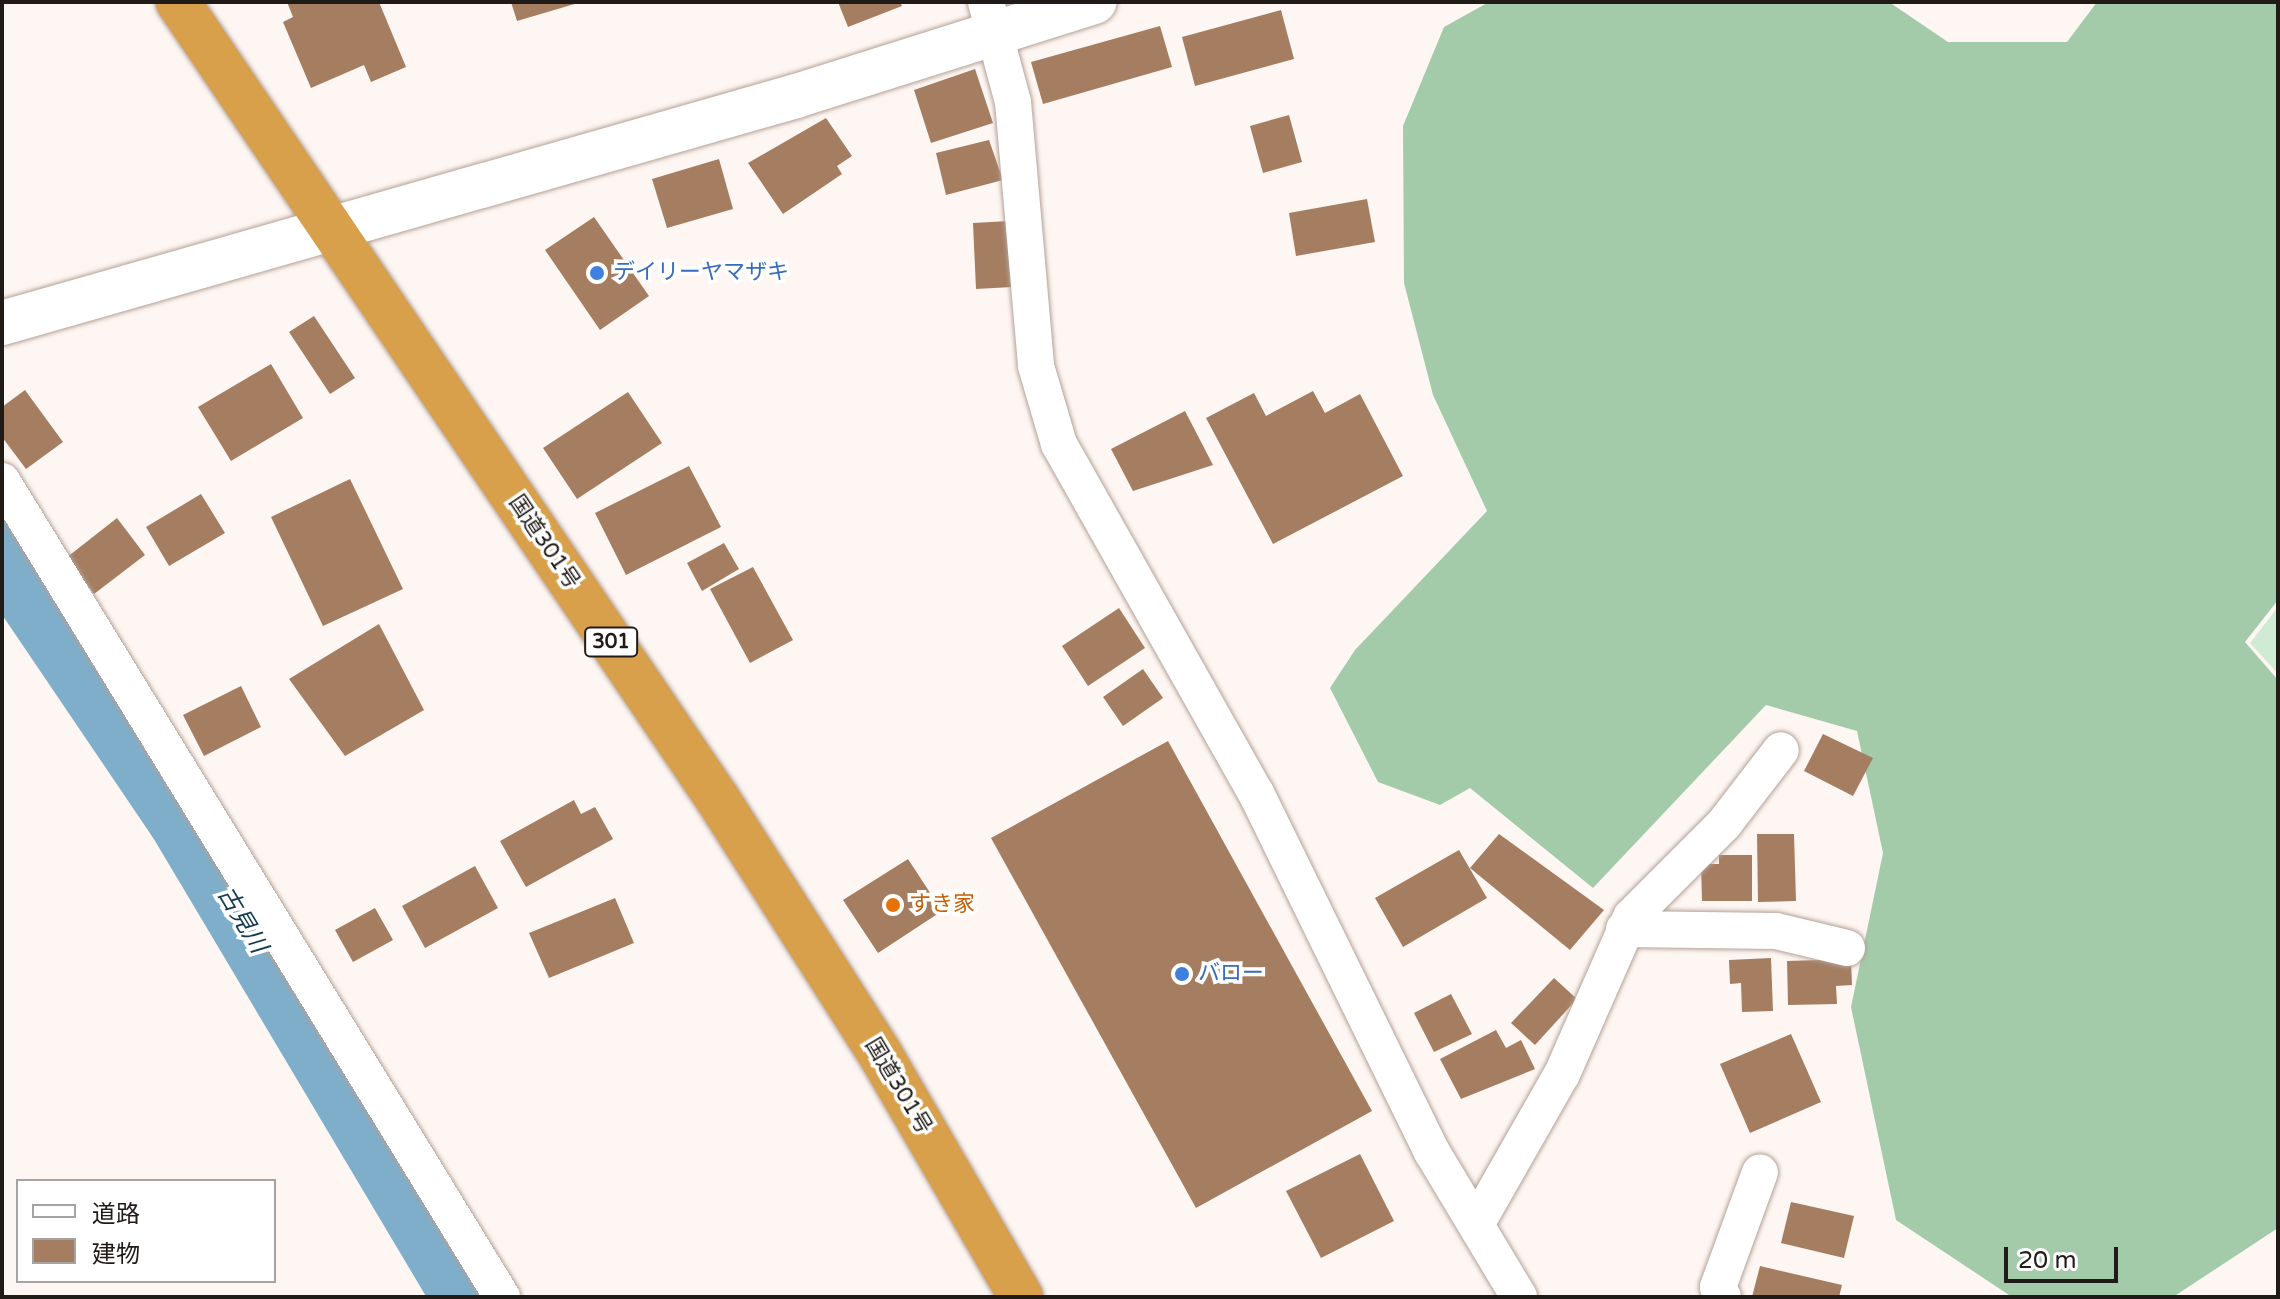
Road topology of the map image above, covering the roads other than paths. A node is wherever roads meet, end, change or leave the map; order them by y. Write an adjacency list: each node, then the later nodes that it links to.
1 (178, 2): 4 (highway, 国道301号 / 301)
2 (1095, 2): 3 (street)
3 (990, 15): 4 (street); 11 (street)
4 (330, 225): 5 (street); 13 (highway, 国道301号 / 301)
5 (2, 323)
6 (2, 481): 12 (street)
7 (1781, 750): 8 (street)
8 (1624, 929): 9 (street); 11 (street)
9 (1847, 948)
10 (1760, 1172): 15 (street)
11 (1478, 1221): 14 (street)
12 (502, 1297)
13 (1021, 1297)
14 (1519, 1297)
15 (1723, 1297)

